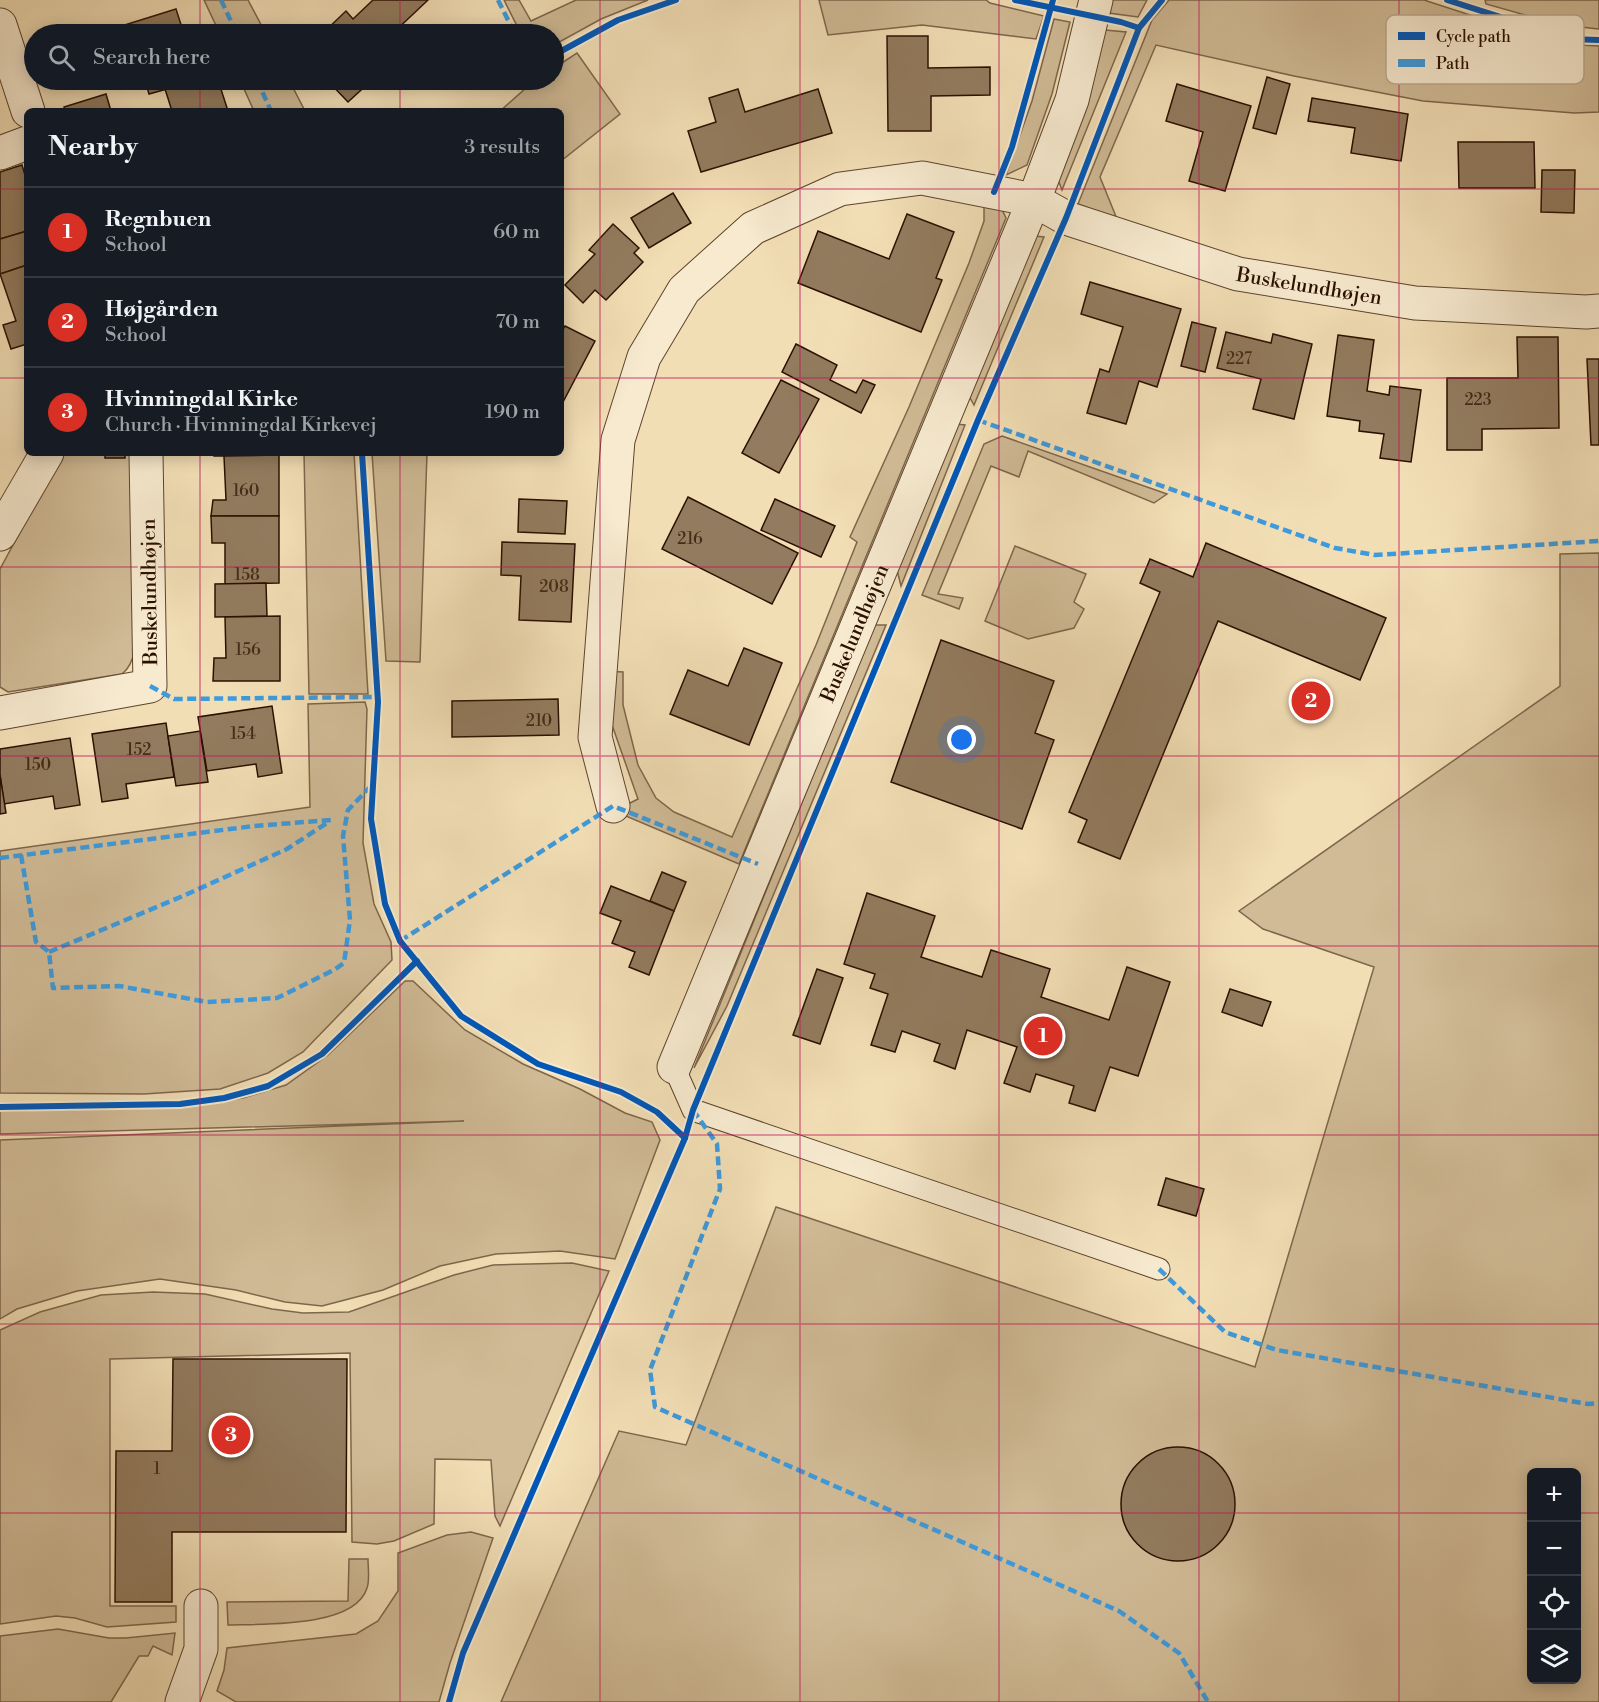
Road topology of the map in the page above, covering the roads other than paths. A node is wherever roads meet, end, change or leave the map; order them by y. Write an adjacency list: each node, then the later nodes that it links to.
1 (1096, 0): 6 (street, Buskelundhøjen)
2 (0, 25): 3 (street)
3 (27, 108)
4 (24, 144): 5 (street)
5 (0, 153)
6 (1034, 200): 7 (street, Buskelundhøjen); 12 (street, Buskelundhøjen); 13 (street, Buskelundhøjen)
7 (1599, 311)
8 (45, 456): 10 (street)
9 (146, 456): 11 (street, Buskelundhøjen)
10 (0, 534)
11 (0, 713)
12 (613, 806)
13 (674, 1067): 14 (lane)
14 (1159, 1269)
15 (201, 1606): 16 (street)
16 (182, 1702)

